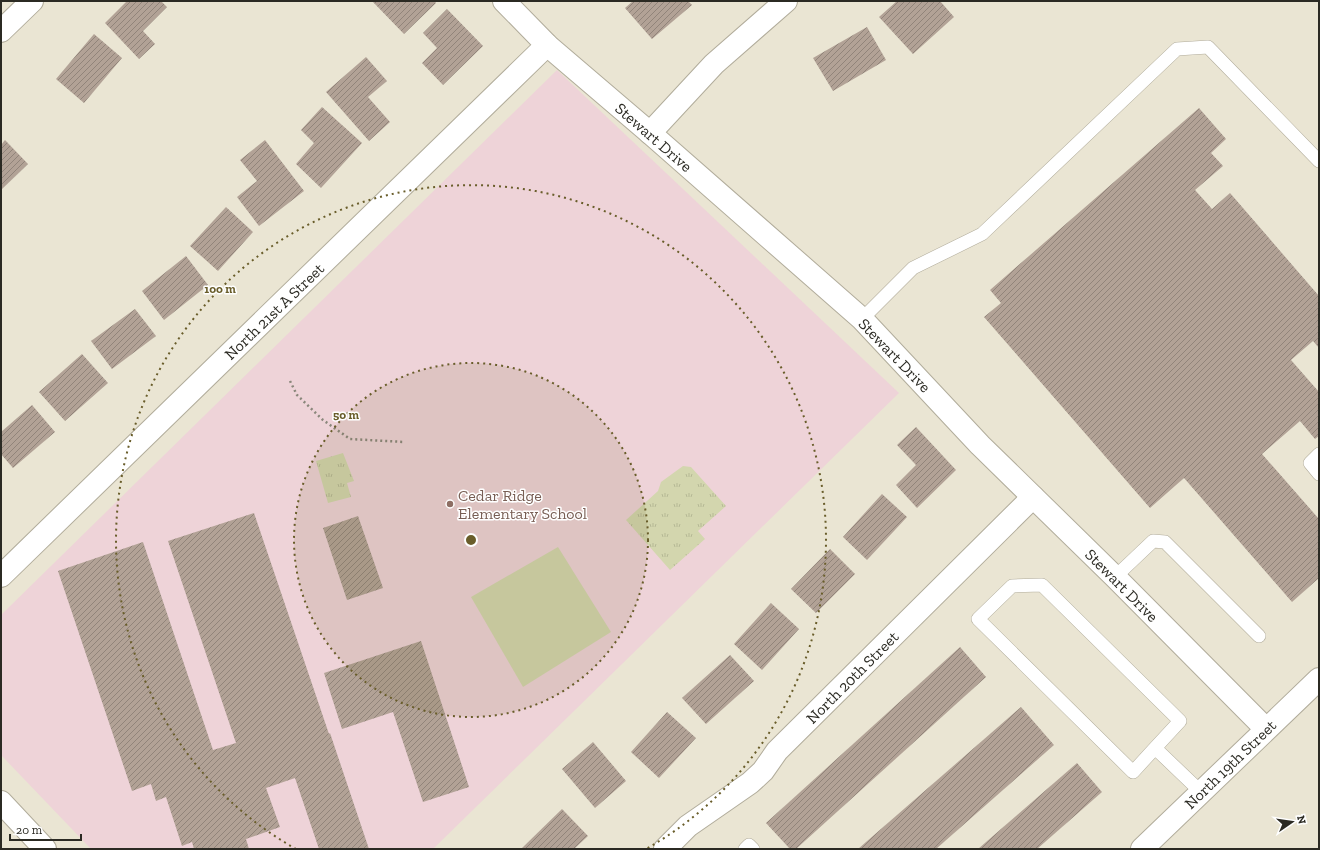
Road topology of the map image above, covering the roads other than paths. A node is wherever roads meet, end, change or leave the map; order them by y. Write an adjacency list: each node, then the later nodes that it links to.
1 (32, 1): 4 (street)
2 (504, 1): 5 (street, Stewart Drive)
3 (786, 1): 6 (street)
4 (1, 31)
5 (547, 45): 6 (street, Stewart Drive); 12 (street, North 21st A Street)
6 (650, 133): 8 (street, Stewart Drive)
7 (1319, 161): 8 (lane)
8 (862, 319): 11 (street, Stewart Drive)
9 (1319, 454): 10 (lane)
10 (1319, 474)
11 (1033, 497): 13 (street, Stewart Drive); 21 (street, North 20th Street)
12 (1, 576)
13 (1115, 577): 14 (lane); 16 (street, Stewart Drive)
14 (1259, 636)
15 (1319, 679): 16 (street, North 19th Street)
16 (1266, 729): 18 (street, North 19th Street)
17 (1155, 748): 17 (lane); 18 (lane)
18 (1201, 792): 24 (street, North 19th Street)
19 (1, 802): 20 (street)
20 (45, 849)
21 (664, 849)
22 (746, 849): 23 (lane)
23 (752, 849)
24 (1142, 849)

